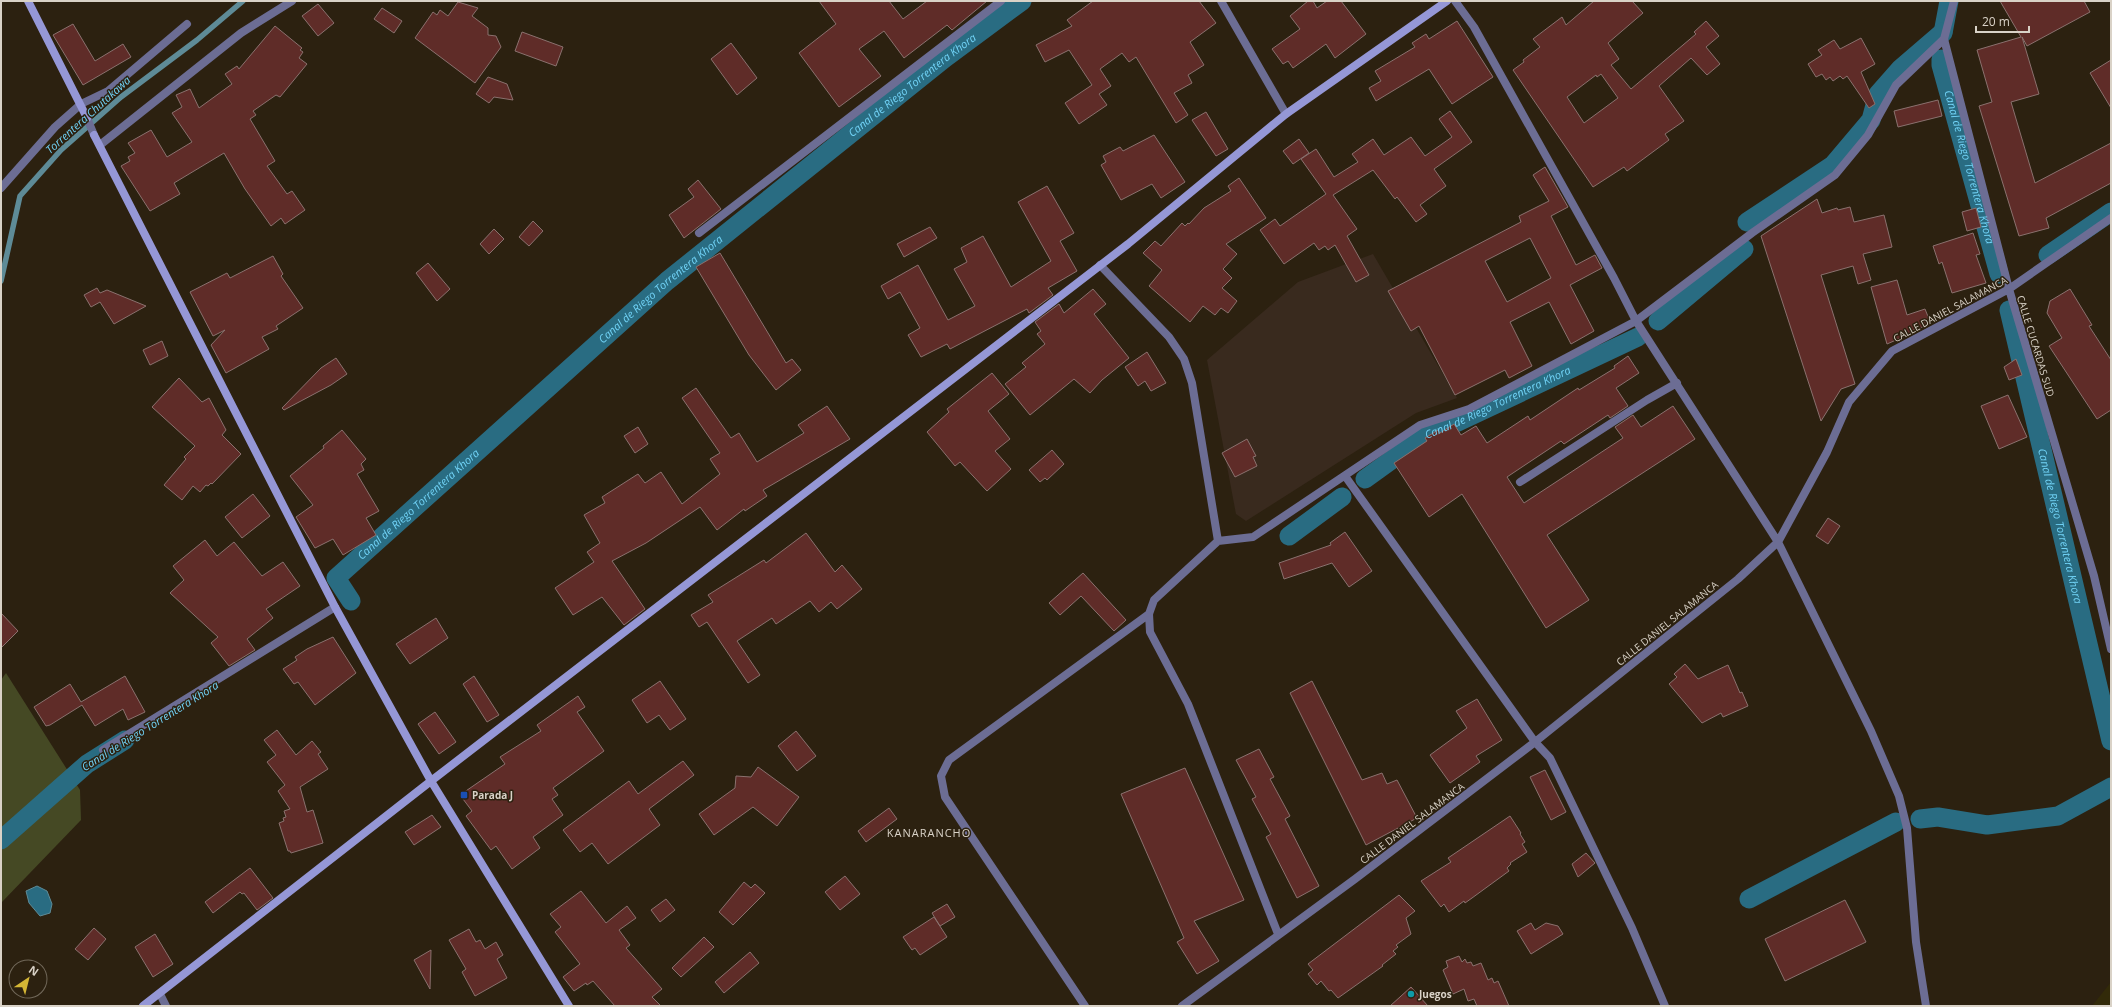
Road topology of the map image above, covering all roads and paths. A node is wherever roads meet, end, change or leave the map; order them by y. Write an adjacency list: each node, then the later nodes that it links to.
1 (28, 1): 10 (main road)
2 (292, 1): 14 (street)
3 (1001, 1): 17 (street)
4 (1220, 1): 11 (street)
5 (1447, 1): 11 (main road)
6 (1455, 1): 20 (street)
7 (1954, 1): 9 (street, CALLE CUCARDAS SUD)
8 (187, 24): 10 (street)
9 (1944, 39): 19 (street, CALLE CUCARDAS SUD); 20 (street)
10 (81, 104): 12 (main road); 15 (street)
11 (1286, 114): 18 (main road)
12 (87, 118): 13 (street)
13 (94, 135): 14 (main road)
14 (100, 145): 26 (main road)
15 (1, 188)
16 (2111, 218): 19 (street, CALLE DANIEL SALAMANCA)
17 (699, 233)
18 (1100, 265): 24 (street); 31 (main road)
19 (2009, 289): 25 (street, CALLE DANIEL SALAMANCA); 28 (street, CALLE CUCARDAS SUD)
20 (1636, 321): 21 (street); 22 (street)
21 (1677, 384): 23 (street); 25 (street)
22 (1345, 476): 24 (street); 29 (street)
23 (1520, 482)
24 (1218, 541): 27 (street)
25 (1778, 542): 29 (street, CALLE DANIEL SALAMANCA); 40 (street)
26 (335, 607): 30 (street); 31 (main road)
27 (1149, 614): 32 (street); 37 (street)
28 (2111, 649)
29 (1535, 742): 32 (street, CALLE DANIEL SALAMANCA); 39 (street)
30 (103, 750)
31 (431, 781): 33 (main road); 36 (main road)
32 (1278, 934): 38 (street, CALLE DANIEL SALAMANCA)
33 (160, 994): 34 (main road); 35 (street)
34 (143, 1006)
35 (166, 1006)
36 (569, 1006)
37 (1085, 1006)
38 (1182, 1006)
39 (1666, 1006)
40 (1926, 1006)

